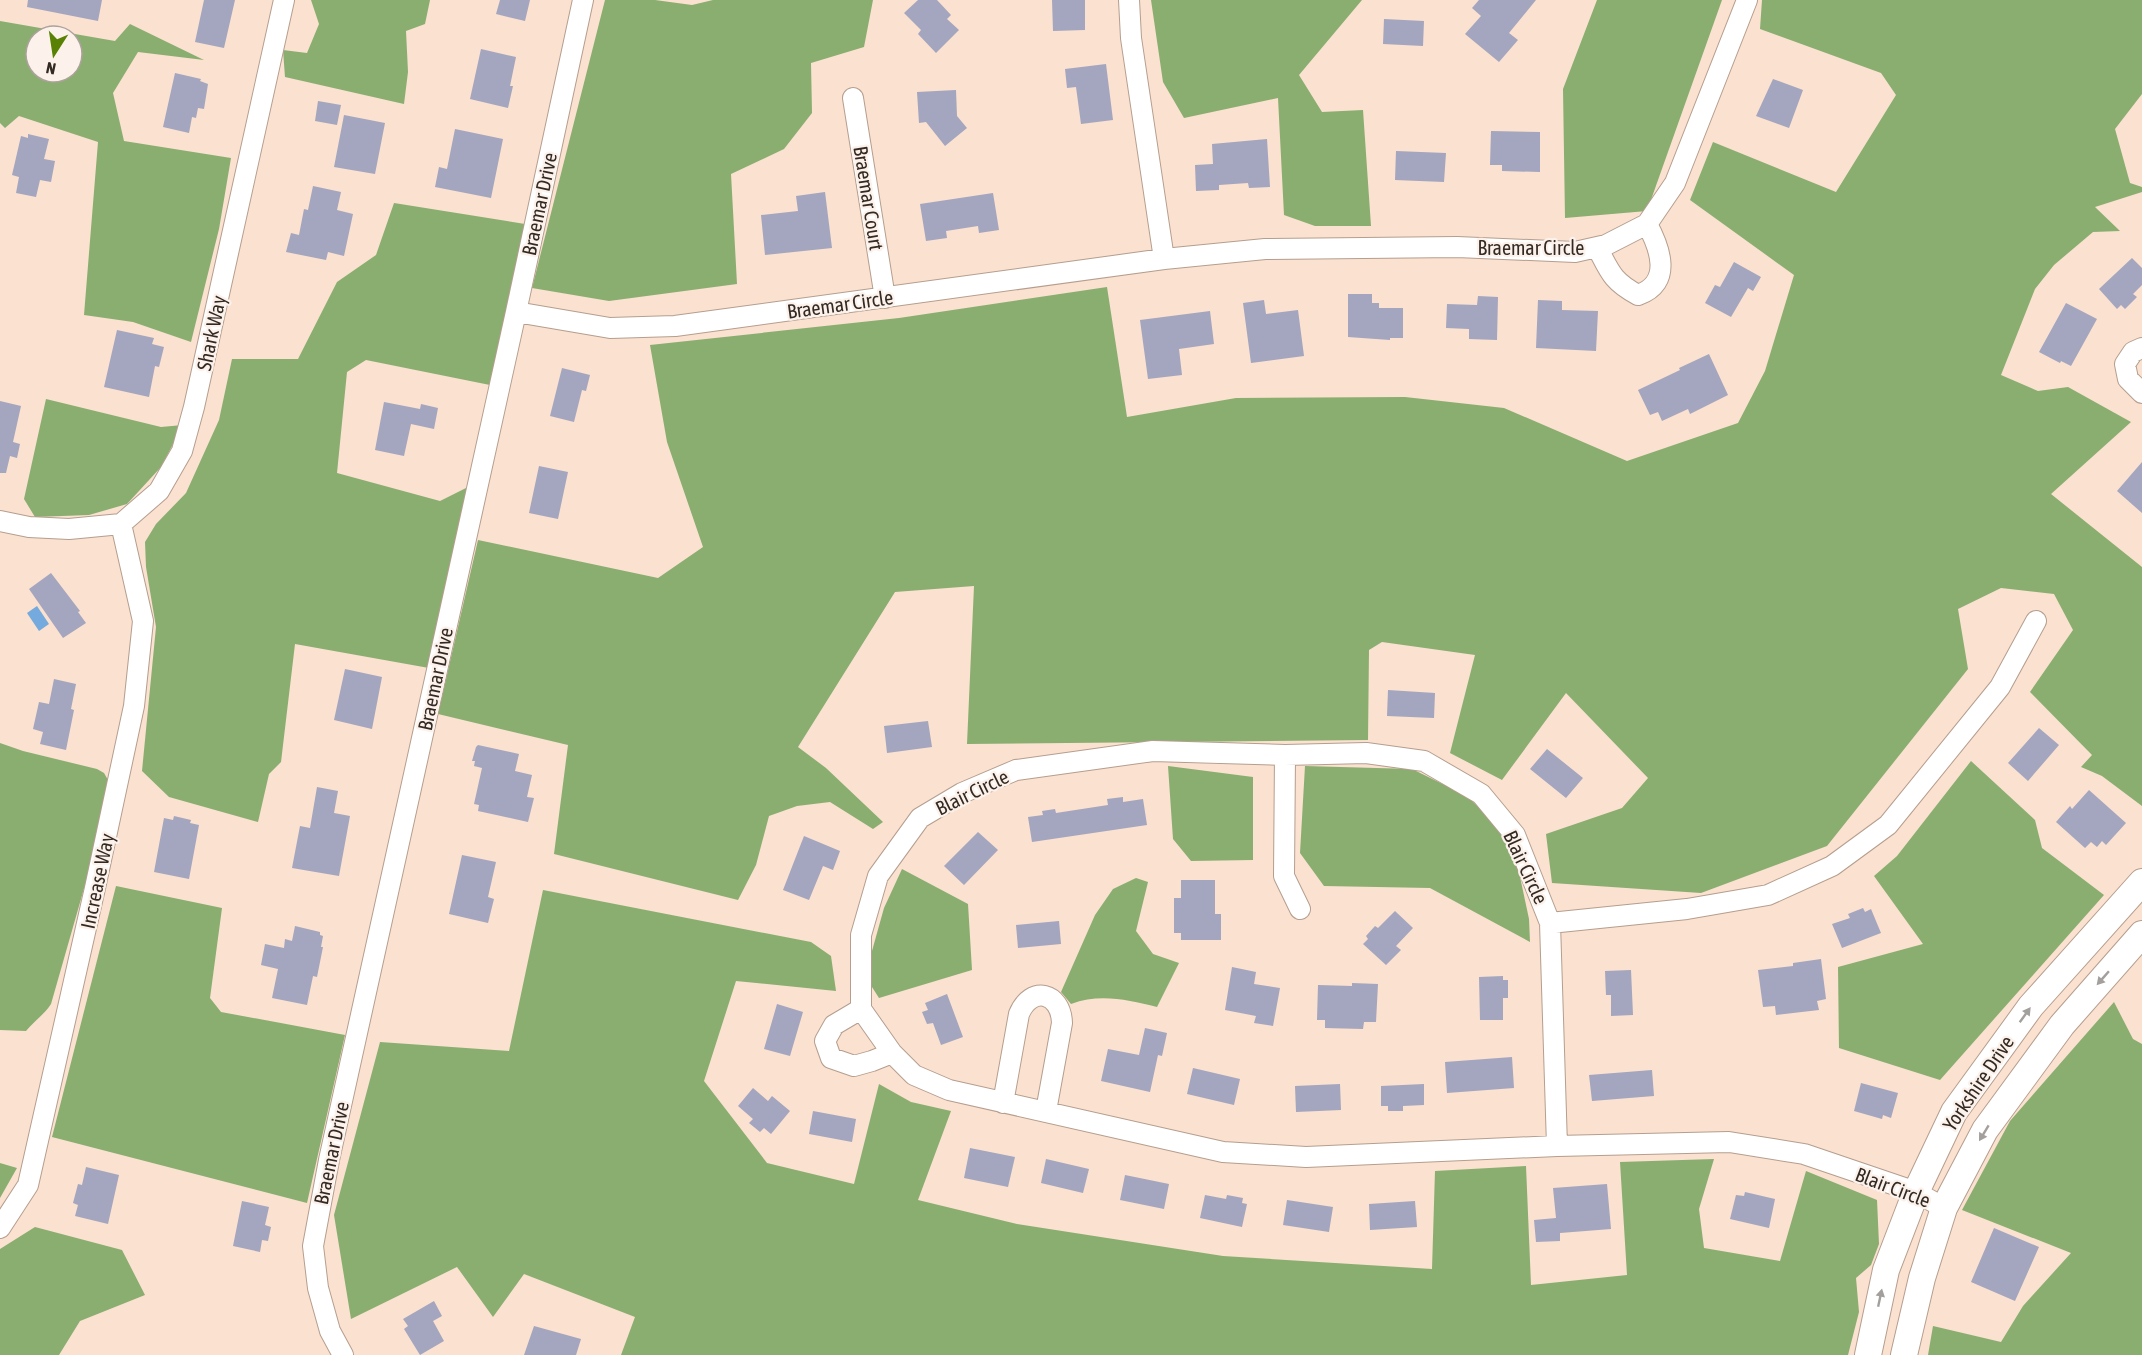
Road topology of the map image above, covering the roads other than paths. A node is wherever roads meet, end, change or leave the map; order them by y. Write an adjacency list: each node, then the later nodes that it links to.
1 (284, 0): 14 (street, Shark Way)
2 (583, 0): 10 (street, Braemar Drive)
3 (1129, 0): 8 (street)
4 (1747, 0): 6 (street, Braemar Circle)
5 (853, 98): 9 (street, Braemar Court)
6 (1647, 224): 7 (street, Braemar Circle); 7 (street)
7 (1597, 247): 8 (street, Braemar Circle)
8 (1164, 259): 9 (street, Braemar Circle)
9 (885, 298): 10 (street, Braemar Circle)
10 (516, 312): 29 (street, Braemar Drive)
11 (2142, 348): 12 (street)
12 (2142, 393)
13 (0, 521): 14 (street)
14 (121, 524): 28 (street, Increase Way)
15 (2036, 621): 19 (street)
16 (1285, 755): 18 (street); 19 (street, Blair Circle); 21 (street, Blair Circle)
17 (2142, 882): 26 (street, Yorkshire Drive, one-way to 17)
18 (1300, 909)
19 (1550, 923): 25 (street, Blair Circle)
20 (2142, 934): 27 (street, Yorkshire Drive, one-way to 27)
21 (861, 1010): 22 (street, Blair Circle); 22 (street)
22 (892, 1053): 23 (street, Blair Circle)
23 (1003, 1103): 24 (street, Blair Circle); 24 (street)
24 (1046, 1111): 25 (street, Blair Circle)
25 (1557, 1146): 26 (street, Blair Circle)
26 (1916, 1192): 27 (street, Blair Circle); 30 (street, Yorkshire Drive, one-way to 26)
27 (1944, 1208): 31 (street, Yorkshire Drive)
28 (0, 1228)
29 (343, 1355)
30 (1868, 1355)
31 (1904, 1355)

